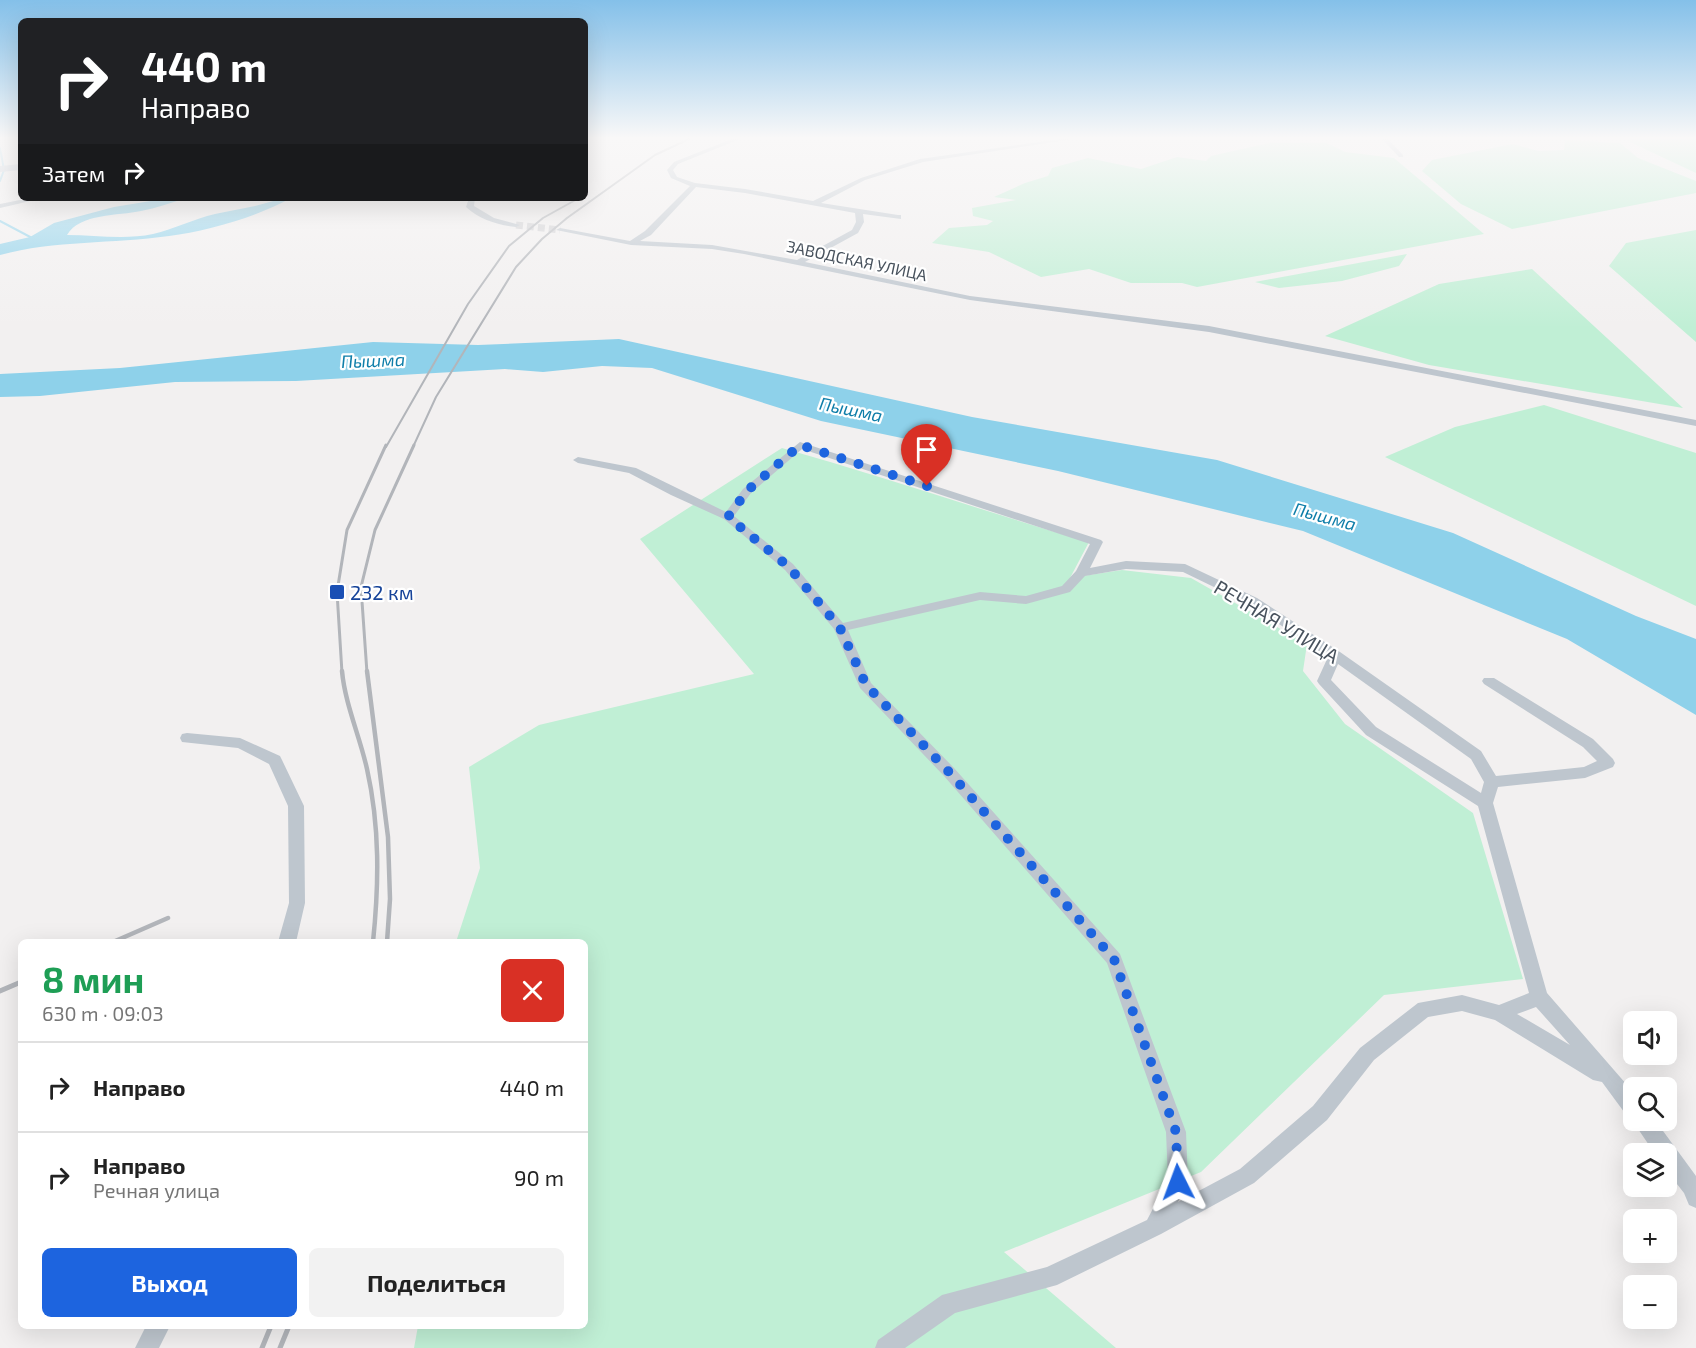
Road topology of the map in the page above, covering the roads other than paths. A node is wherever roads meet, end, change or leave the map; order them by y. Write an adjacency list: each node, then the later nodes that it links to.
1 (20, 202): 5 (street)
2 (471, 202): 8 (street)
3 (678, 202): 10 (street)
4 (815, 202): 6 (street)
5 (0, 206)
6 (859, 213): 7 (street); 11 (street)
7 (898, 217)
8 (516, 225)
9 (560, 230): 10 (street, ЗАВОДСКАЯ УЛИЦА)
10 (631, 243): 11 (street, ЗАВОДСКАЯ УЛИЦА)
11 (798, 263): 12 (street, ЗАВОДСКАЯ УЛИЦА)
12 (1696, 423)
13 (578, 460): 14 (street)
14 (728, 517): 15 (street); 16 (street)
15 (1081, 573): 16 (street); 17 (street, РЕЧНАЯ УЛИЦА)
16 (840, 628): 29 (street)
17 (1335, 655): 20 (street, РЕЧНАЯ УЛИЦА); 21 (street)
18 (1489, 681): 20 (street)
19 (187, 738): 22 (street)
20 (1492, 782): 21 (street)
21 (1485, 803): 23 (street)
22 (288, 939)
23 (1539, 997): 24 (street); 25 (street)
24 (1499, 1013): 25 (street); 29 (street)
25 (1612, 1081): 26 (street)
26 (1623, 1095)
27 (1650, 1131): 28 (street)
28 (1696, 1198)
29 (1154, 1227): 32 (street)
30 (157, 1329): 31 (street)
31 (146, 1348)
32 (886, 1348)

